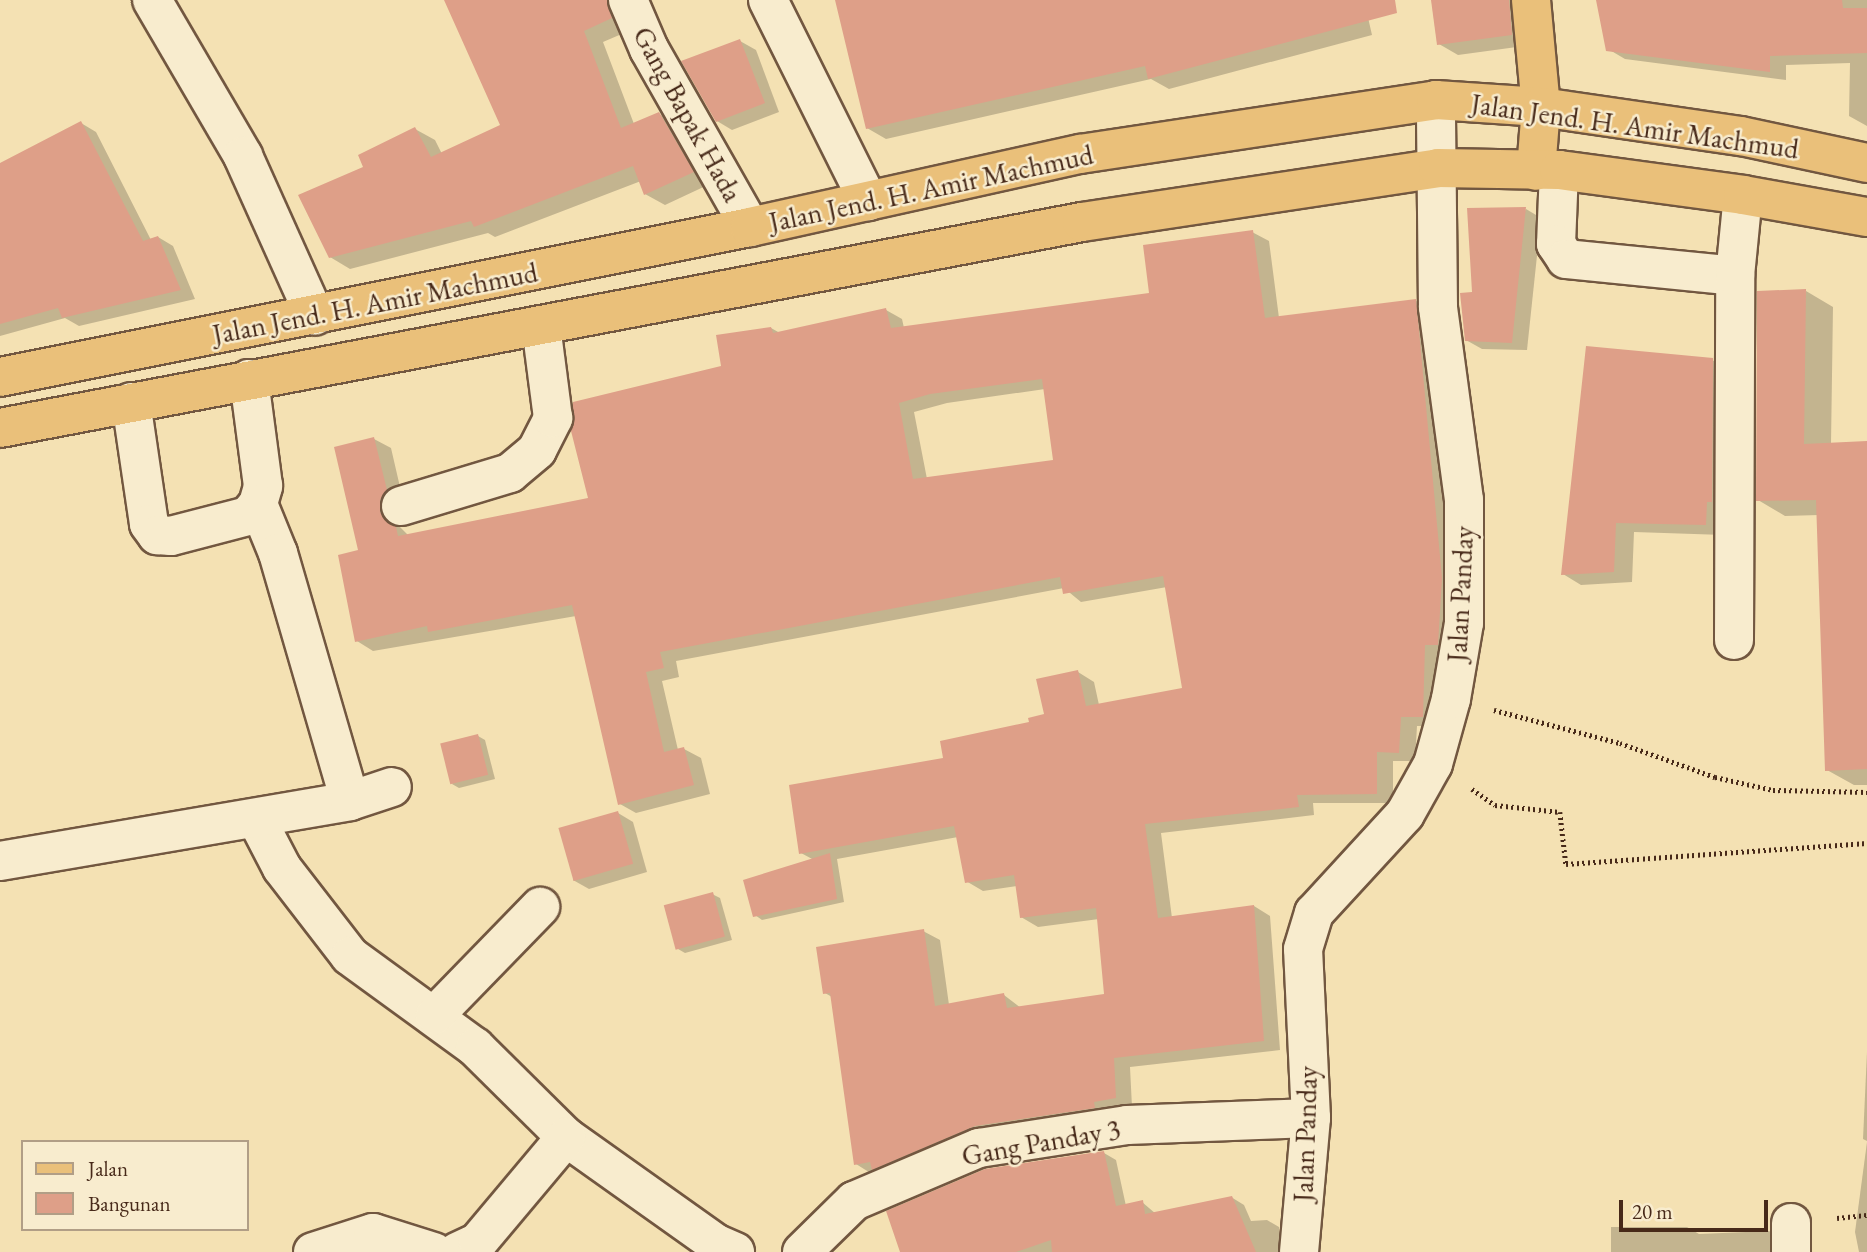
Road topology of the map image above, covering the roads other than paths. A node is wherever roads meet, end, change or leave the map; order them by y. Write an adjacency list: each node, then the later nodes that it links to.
1 (152, 0): 15 (street)
2 (628, 0): 13 (street, Gang Bapak Hada)
3 (768, 0): 11 (street)
4 (1531, 0): 6 (main road)
5 (1436, 100): 6 (main road, Jalan Jend. H. Amir Machmud); 8 (street, Jalan Panday); 11 (main road, Jalan Jend. H. Amir Machmud)
6 (1541, 107): 7 (main road, Jalan Jend. H. Amir Machmud); 9 (main road)
7 (1867, 163)
8 (1438, 168): 9 (main road, Jalan Jend. H. Amir Machmud); 16 (main road, Jalan Jend. H. Amir Machmud); 30 (street, Jalan Panday)
9 (1547, 171): 10 (main road, Jalan Jend. H. Amir Machmud); 14 (street)
10 (1743, 195): 12 (main road, Jalan Jend. H. Amir Machmud); 14 (street)
11 (868, 201): 13 (main road, Jalan Jend. H. Amir Machmud)
12 (1867, 217)
13 (750, 227): 15 (main road, Jalan Jend. H. Amir Machmud)
14 (1735, 276): 23 (street)
15 (315, 316): 17 (main road, Jalan Jend. H. Amir Machmud)
16 (541, 326): 18 (main road, Jalan Jend. H. Amir Machmud); 22 (street)
17 (0, 377)
18 (249, 379): 19 (main road, Jalan Jend. H. Amir Machmud); 21 (street)
19 (131, 402): 20 (main road, Jalan Jend. H. Amir Machmud); 21 (street)
20 (0, 428)
21 (258, 504): 25 (street)
22 (401, 506)
23 (1734, 640)
24 (392, 786): 25 (street)
25 (349, 801): 26 (street)
26 (256, 818): 27 (street); 29 (street)
27 (0, 861)
28 (540, 907): 29 (street)
29 (435, 1015): 31 (street)
30 (1311, 1118): 36 (street, Gang Panday 3); 37 (street, Jalan Panday)
31 (566, 1137): 34 (street); 35 (street)
32 (313, 1252): 33 (street)
33 (435, 1252)
34 (457, 1252)
35 (735, 1252)
36 (802, 1252)
37 (1299, 1252)

